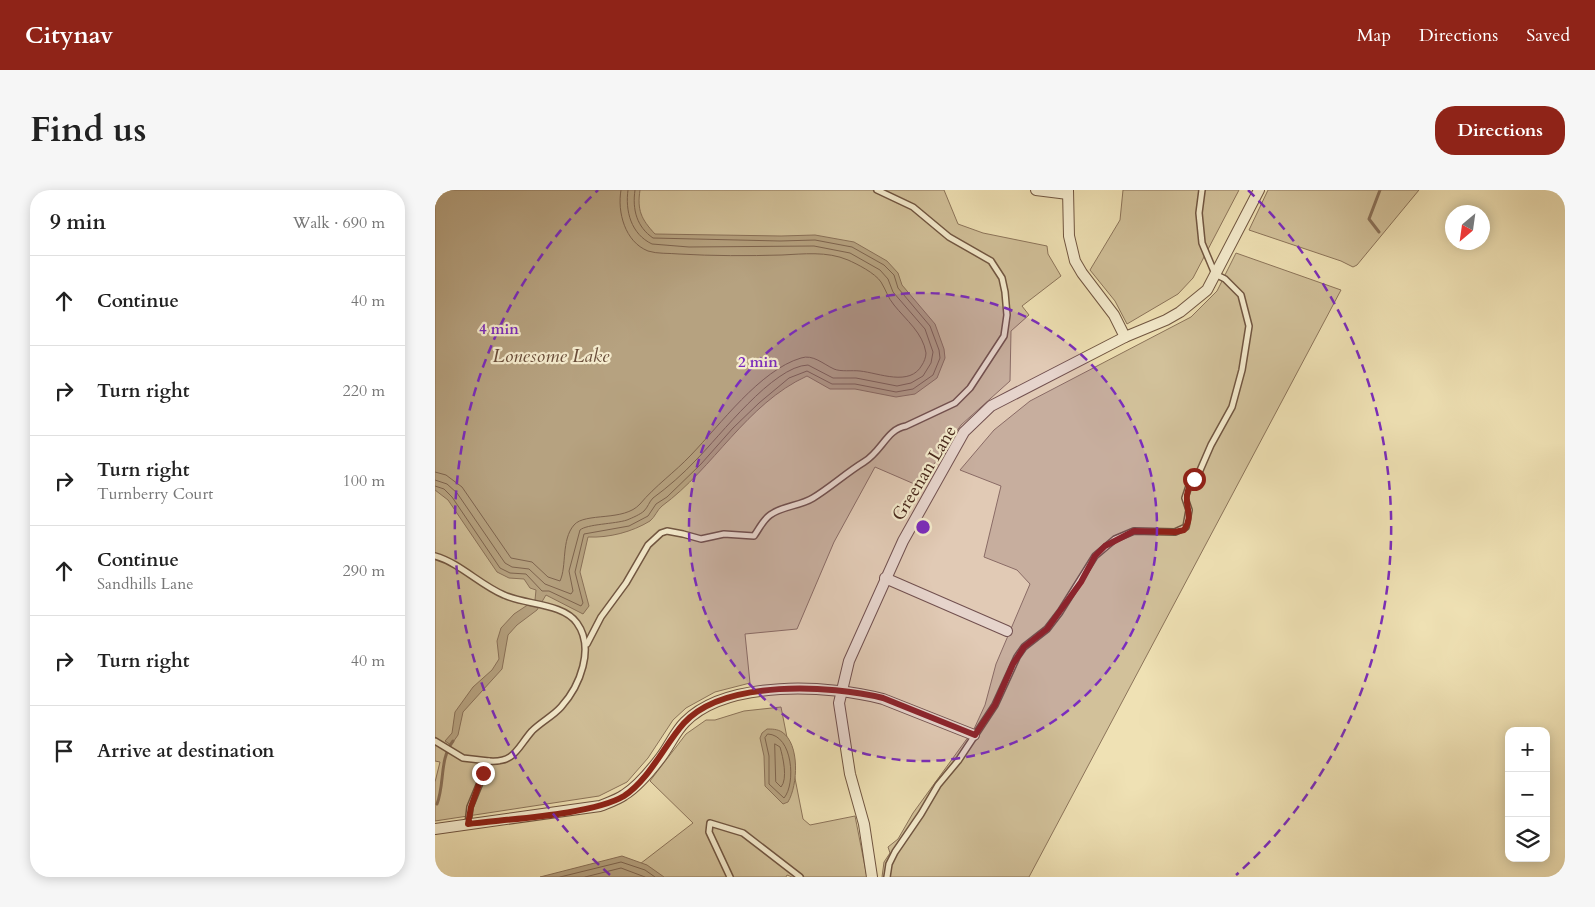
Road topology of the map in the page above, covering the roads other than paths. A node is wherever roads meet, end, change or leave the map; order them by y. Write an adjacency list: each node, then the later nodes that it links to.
1 (877, 190): 11 (lane)
2 (1036, 190): 5 (street)
3 (1202, 190): 6 (lane)
4 (1259, 190): 6 (street, Greenan Lane)
5 (1068, 192): 7 (street)
6 (1217, 275): 7 (street, Greenan Lane); 13 (lane)
7 (1125, 337): 9 (street, Greenan Lane)
8 (435, 556): 11 (lane)
9 (885, 578): 10 (street); 12 (street, Greenan Lane)
10 (1007, 631)
11 (587, 644): 15 (lane)
12 (842, 692): 13 (street); 16 (street); 20 (street, Greenan Lane)
13 (975, 735): 21 (lane)
14 (435, 741): 15 (lane)
15 (489, 761): 16 (lane)
16 (468, 824): 17 (street)
17 (435, 829)
18 (730, 877): 19 (lane)
19 (801, 877)
20 (872, 877)
21 (887, 877)

